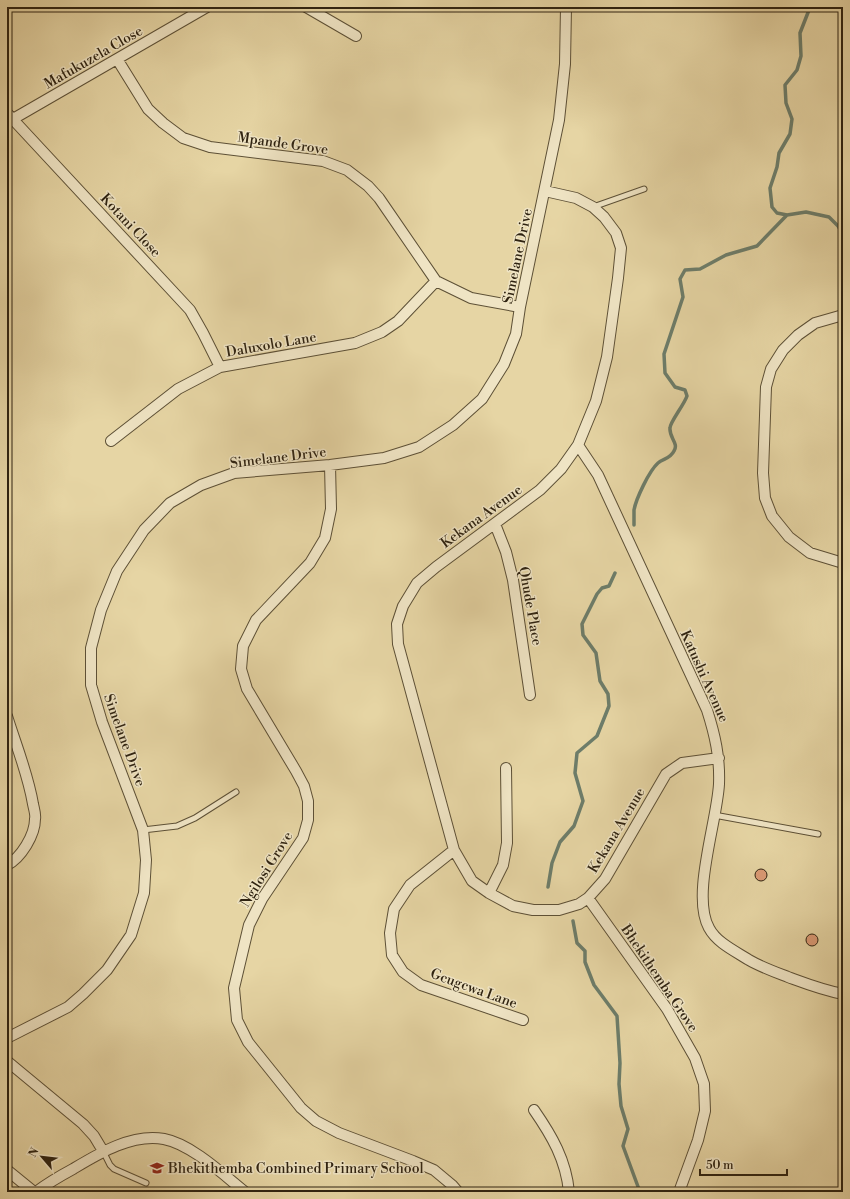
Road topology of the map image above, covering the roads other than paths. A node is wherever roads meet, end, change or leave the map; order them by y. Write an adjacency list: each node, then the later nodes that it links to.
1 (207, 7): 5 (street, Mafukuzela Close)
2 (306, 7): 4 (street)
3 (566, 7): 8 (street, Simelane Drive)
4 (356, 36)
5 (117, 59): 6 (street, Mafukuzela Close); 10 (street, Mpande Grove)
6 (10, 116): 13 (street, Kotani Close)
7 (644, 188): 9 (lane)
8 (545, 191): 9 (street, Kekana Avenue); 11 (street, Simelane Drive)
9 (593, 207): 15 (street, Kekana Avenue)
10 (436, 281): 11 (street, Mpande Grove); 13 (street, Daluxolo Lane)
11 (520, 307): 16 (street, Simelane Drive)
12 (843, 315): 18 (street)
13 (220, 367): 14 (street, Daluxolo Lane)
14 (111, 441)
15 (578, 445): 17 (street, Kekana Avenue); 21 (street, Katushi Avenue)
16 (330, 465): 25 (street, Simelane Drive); 41 (street, Ngilosi Grove)
17 (494, 524): 19 (street, Qhude Place); 27 (street, Kekana Avenue)
18 (843, 563)
19 (530, 696)
20 (7, 716): 28 (street)
21 (719, 758): 24 (street, Katushi Avenue); 30 (street, Kekana Avenue)
22 (506, 768): 29 (street)
23 (236, 792): 25 (lane)
24 (714, 815): 26 (lane); 31 (street, Katushi Avenue)
25 (143, 830): 33 (street, Simelane Drive)
26 (818, 834)
27 (454, 850): 29 (street, Kekana Avenue); 32 (street, Gcugcwa Lane)
28 (7, 865)
29 (489, 893): 30 (street, Kekana Avenue)
30 (588, 898): 43 (street, Bhekithemba Grove)
31 (843, 994)
32 (523, 1020)
33 (7, 1038)
34 (7, 1062): 36 (street)
35 (534, 1110): 42 (street)
36 (102, 1151): 38 (lane); 39 (street); 40 (street)
37 (7, 1170): 39 (street)
38 (146, 1183)
39 (35, 1192)
40 (245, 1192)
41 (458, 1192)
42 (569, 1192)
43 (679, 1192)

